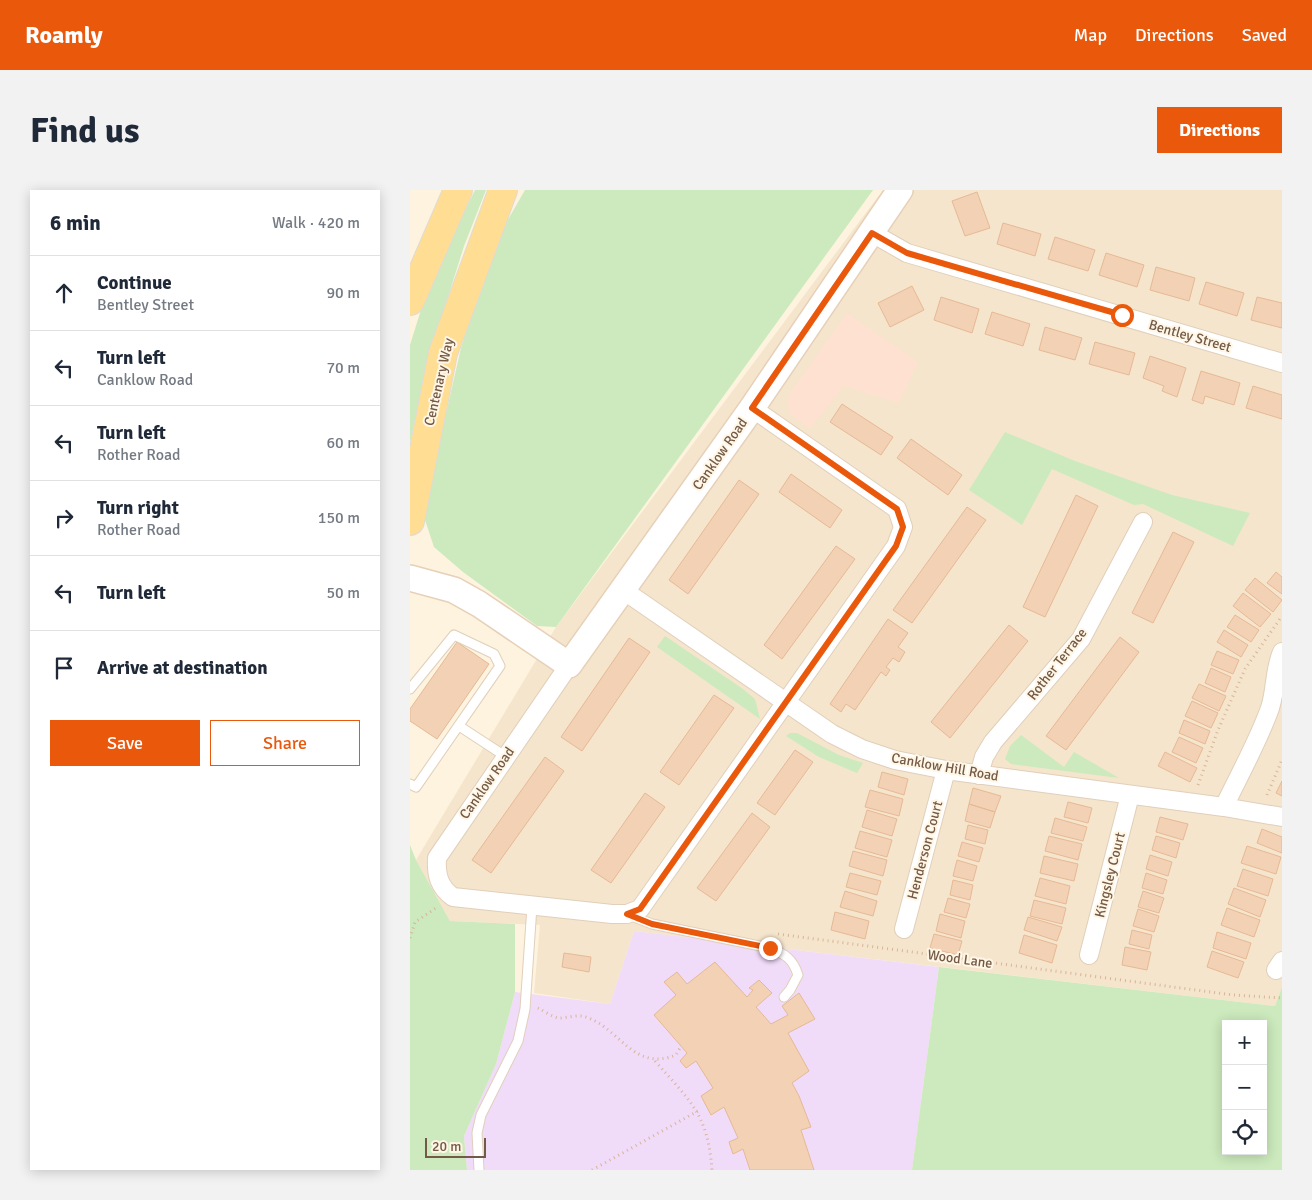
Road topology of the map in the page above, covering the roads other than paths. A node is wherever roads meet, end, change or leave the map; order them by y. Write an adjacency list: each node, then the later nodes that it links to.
1 (458, 190): 5 (main road)
2 (503, 190): 8 (main road, Centenary Way)
3 (900, 190): 4 (street, Canklow Road)
4 (872, 233): 6 (street, Bentley Street); 7 (street, Canklow Road)
5 (410, 301)
6 (1282, 363)
7 (752, 408): 11 (street, Canklow Road); 15 (street)
8 (410, 522)
9 (1142, 522): 19 (street, Rother Terrace)
10 (410, 578): 13 (street)
11 (623, 590): 13 (street, Canklow Road); 15 (street, Canklow Hill Road)
12 (1282, 652): 22 (street)
13 (569, 665): 17 (street, Canklow Road)
14 (410, 689): 16 (lane)
15 (786, 704): 18 (street, Canklow Hill Road); 25 (street)
16 (459, 726): 17 (lane); 20 (lane)
17 (505, 756): 24 (street, Canklow Road)
18 (946, 770): 19 (street, Canklow Hill Road); 26 (street, Henderson Court)
19 (979, 775): 21 (street, Canklow Hill Road)
20 (413, 786)
21 (1130, 795): 22 (street, Canklow Hill Road); 27 (street, Kingsley Court)
22 (1224, 807): 23 (street, Canklow Hill Road)
23 (1282, 817)
24 (532, 906): 25 (street); 29 (lane)
25 (627, 914): 28 (lane)
26 (904, 929)
27 (1089, 955)
28 (784, 996)
29 (479, 1170)

